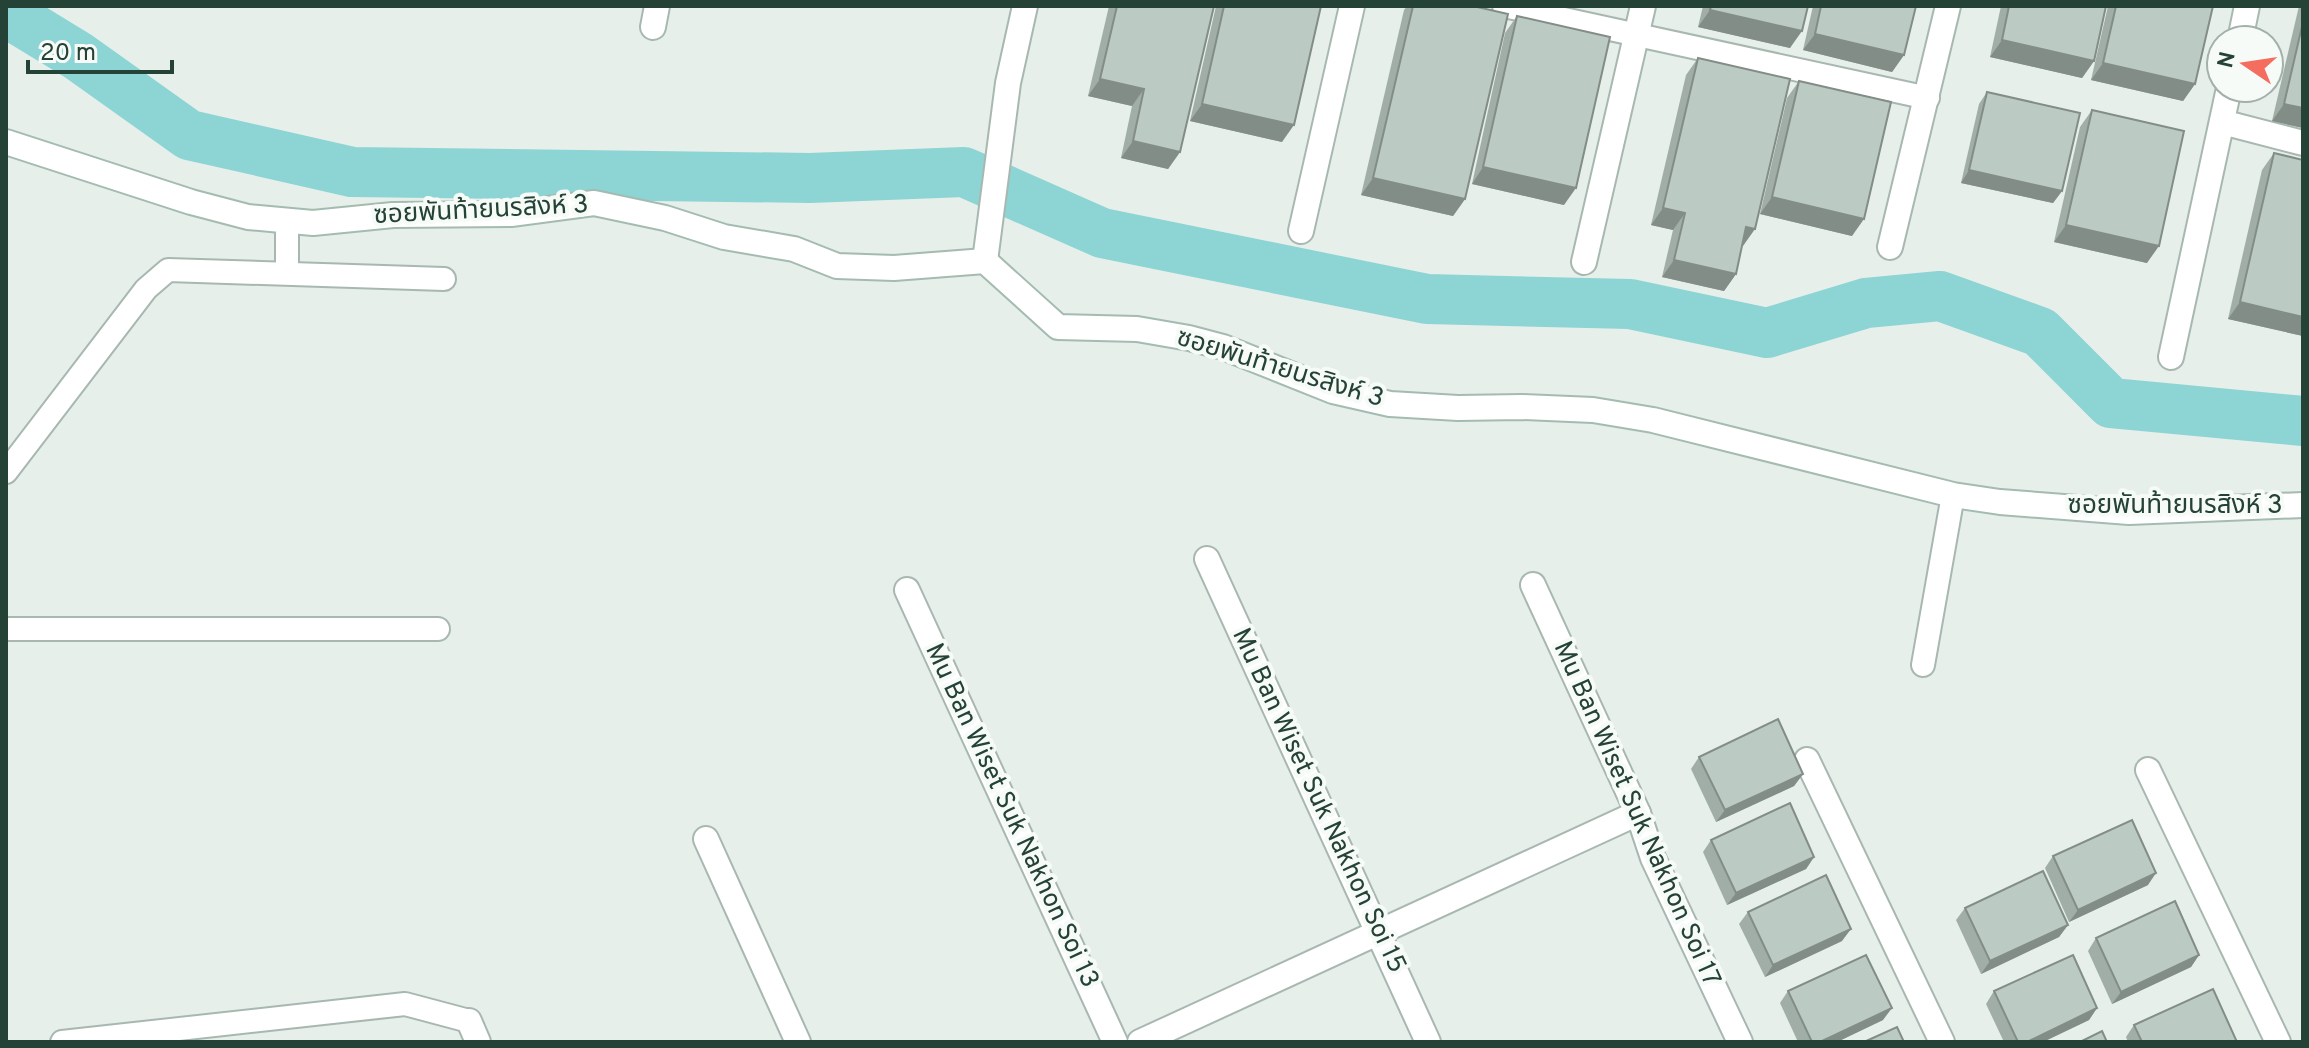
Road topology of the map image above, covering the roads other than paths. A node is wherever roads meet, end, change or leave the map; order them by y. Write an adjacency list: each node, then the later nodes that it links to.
1 (1025, 6): 15 (street)
2 (1352, 6): 13 (street)
3 (1504, 6): 6 (lane)
4 (1643, 6): 6 (street)
5 (1948, 6): 7 (street)
6 (1636, 36): 7 (lane); 16 (street)
7 (1928, 98): 14 (street)
8 (2226, 104): 9 (street)
9 (2222, 122): 11 (street); 19 (street)
10 (6, 142): 12 (street, ซอยพันท้ายนรสิงห์ 3)
11 (2303, 143)
12 (287, 221): 15 (street, ซอยพันท้ายนรสิงห์ 3); 17 (lane)
13 (1301, 231)
14 (1890, 247)
15 (985, 261): 21 (street, ซอยพันท้ายนรสิงห์ 3)
16 (1584, 262)
17 (287, 273): 18 (lane); 20 (lane)
18 (444, 279)
19 (2171, 357)
20 (6, 472)
21 (1953, 495): 22 (street, ซอยพันท้ายนรสิงห์ 3); 28 (lane)
22 (2303, 505)
23 (1207, 559): 33 (street, Mu Ban Wiset Suk Nakhon Soi 15)
24 (1533, 585): 31 (street, Mu Ban Wiset Suk Nakhon Soi 17)
25 (907, 590): 37 (street, Mu Ban Wiset Suk Nakhon Soi 13)
26 (6, 629): 27 (lane)
27 (438, 629)
28 (1923, 665)
29 (1807, 760): 41 (street)
30 (2148, 770): 42 (street)
31 (1638, 813): 33 (street); 40 (street, Mu Ban Wiset Suk Nakhon Soi 17)
32 (706, 839): 36 (street)
33 (1378, 932): 38 (street); 39 (street, Mu Ban Wiset Suk Nakhon Soi 15)
34 (473, 1032): 35 (lane)
35 (62, 1042)
36 (798, 1042)
37 (1115, 1042)
38 (1140, 1042)
39 (1428, 1042)
40 (1740, 1042)
41 (1942, 1042)
42 (2278, 1042)

